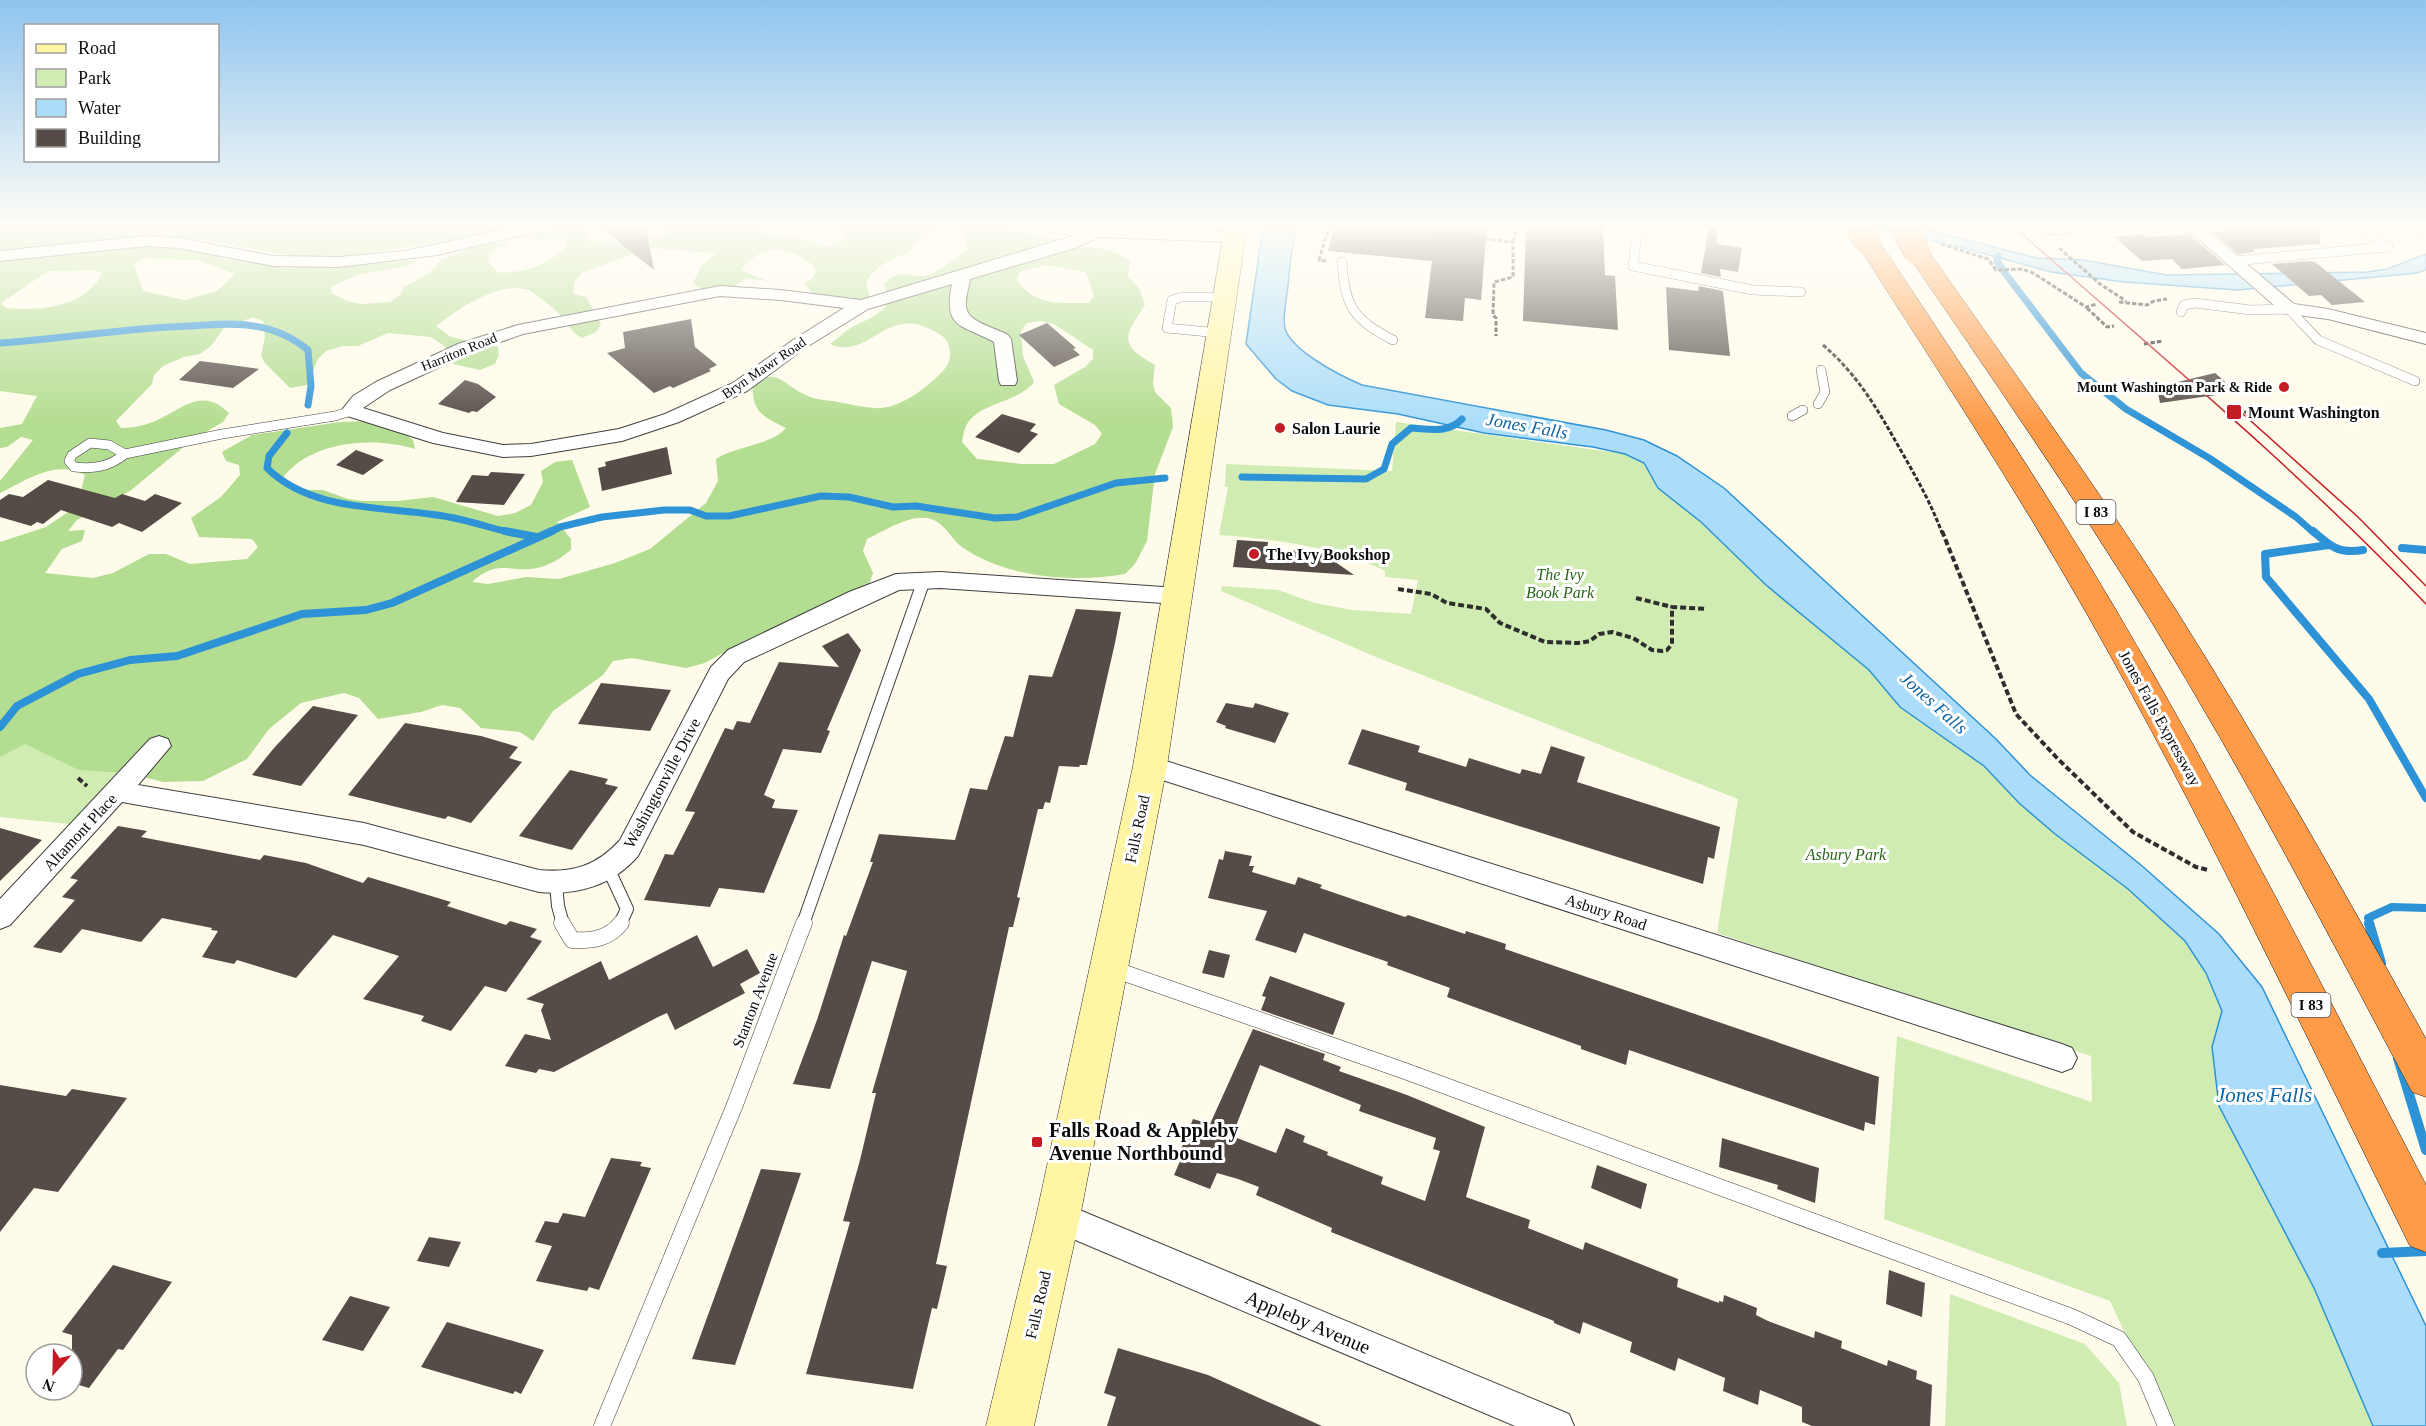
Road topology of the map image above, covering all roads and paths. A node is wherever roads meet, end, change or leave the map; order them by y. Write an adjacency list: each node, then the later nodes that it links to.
1 (705, 294): 33 (street, Harriton Road)
2 (759, 294): 16 (street, Harriton Road)
3 (899, 294): 16 (street, Bryn Mawr Road)
4 (960, 294): 29 (street)
5 (1225, 294): 13 (main road, Falls Road)
6 (1344, 294): 24 (lane)
7 (1494, 294): 22 (path)
8 (1902, 294): 55 (highway, Jones Falls Expressway / I 83)
9 (1947, 294): 53 (highway, I 83)
10 (2065, 294): 17 (path)
11 (2115, 294): 14 (path)
12 (2273, 294): 18 (street)
13 (1224, 297): 21 (main road, Falls Road); 21 (lane)
14 (2126, 301)
15 (2097, 304): 17 (path)
16 (862, 305): 33 (street, Bryn Mawr Road)
17 (2086, 307): 20 (path)
18 (2289, 309): 19 (lane); 23 (street); 30 (lane)
19 (2181, 312)
20 (2114, 326)
21 (1219, 333): 40 (main road, Falls Road)
22 (1496, 336)
23 (2426, 339)
24 (1393, 340)
25 (2163, 341): 26 (path)
26 (2144, 344)
27 (1823, 345): 48 (path)
28 (1821, 370): 31 (lane)
29 (1008, 381)
30 (2415, 381)
31 (1818, 404)
32 (1803, 410): 36 (lane)
33 (351, 411): 37 (lane)
34 (2246, 412): 35 (path)
35 (2225, 415)
36 (1792, 416)
37 (125, 454): 37 (lane)
38 (924, 580): 40 (street, Washingtonville Drive); 47 (street, Washingtonville Drive); 56 (lane, Stanton Avenue)
39 (1398, 589): 42 (path)
40 (1178, 596): 45 (main road, Falls Road)
41 (1636, 598): 42 (path)
42 (1672, 607): 43 (path)
43 (1707, 609)
44 (159, 746): 46 (street, Altamont Place)
45 (1150, 766): 51 (main road, Falls Road); 52 (street, Asbury Road)
46 (117, 791): 49 (street, Washingtonville Drive); 50 (street, Altamont Place)
47 (608, 868): 49 (street, Washingtonville Drive); 49 (lane)
48 (2213, 872)
49 (556, 884)
50 (0, 917)
51 (1109, 968): 54 (main road, Falls Road); 59 (lane)
52 (2062, 1058)
53 (2426, 1078)
54 (1059, 1217): 57 (main road, Falls Road); 58 (street, Appleby Avenue)
55 (2426, 1230)
56 (602, 1426)
57 (1010, 1426)
58 (1557, 1426)
59 (2166, 1426)

